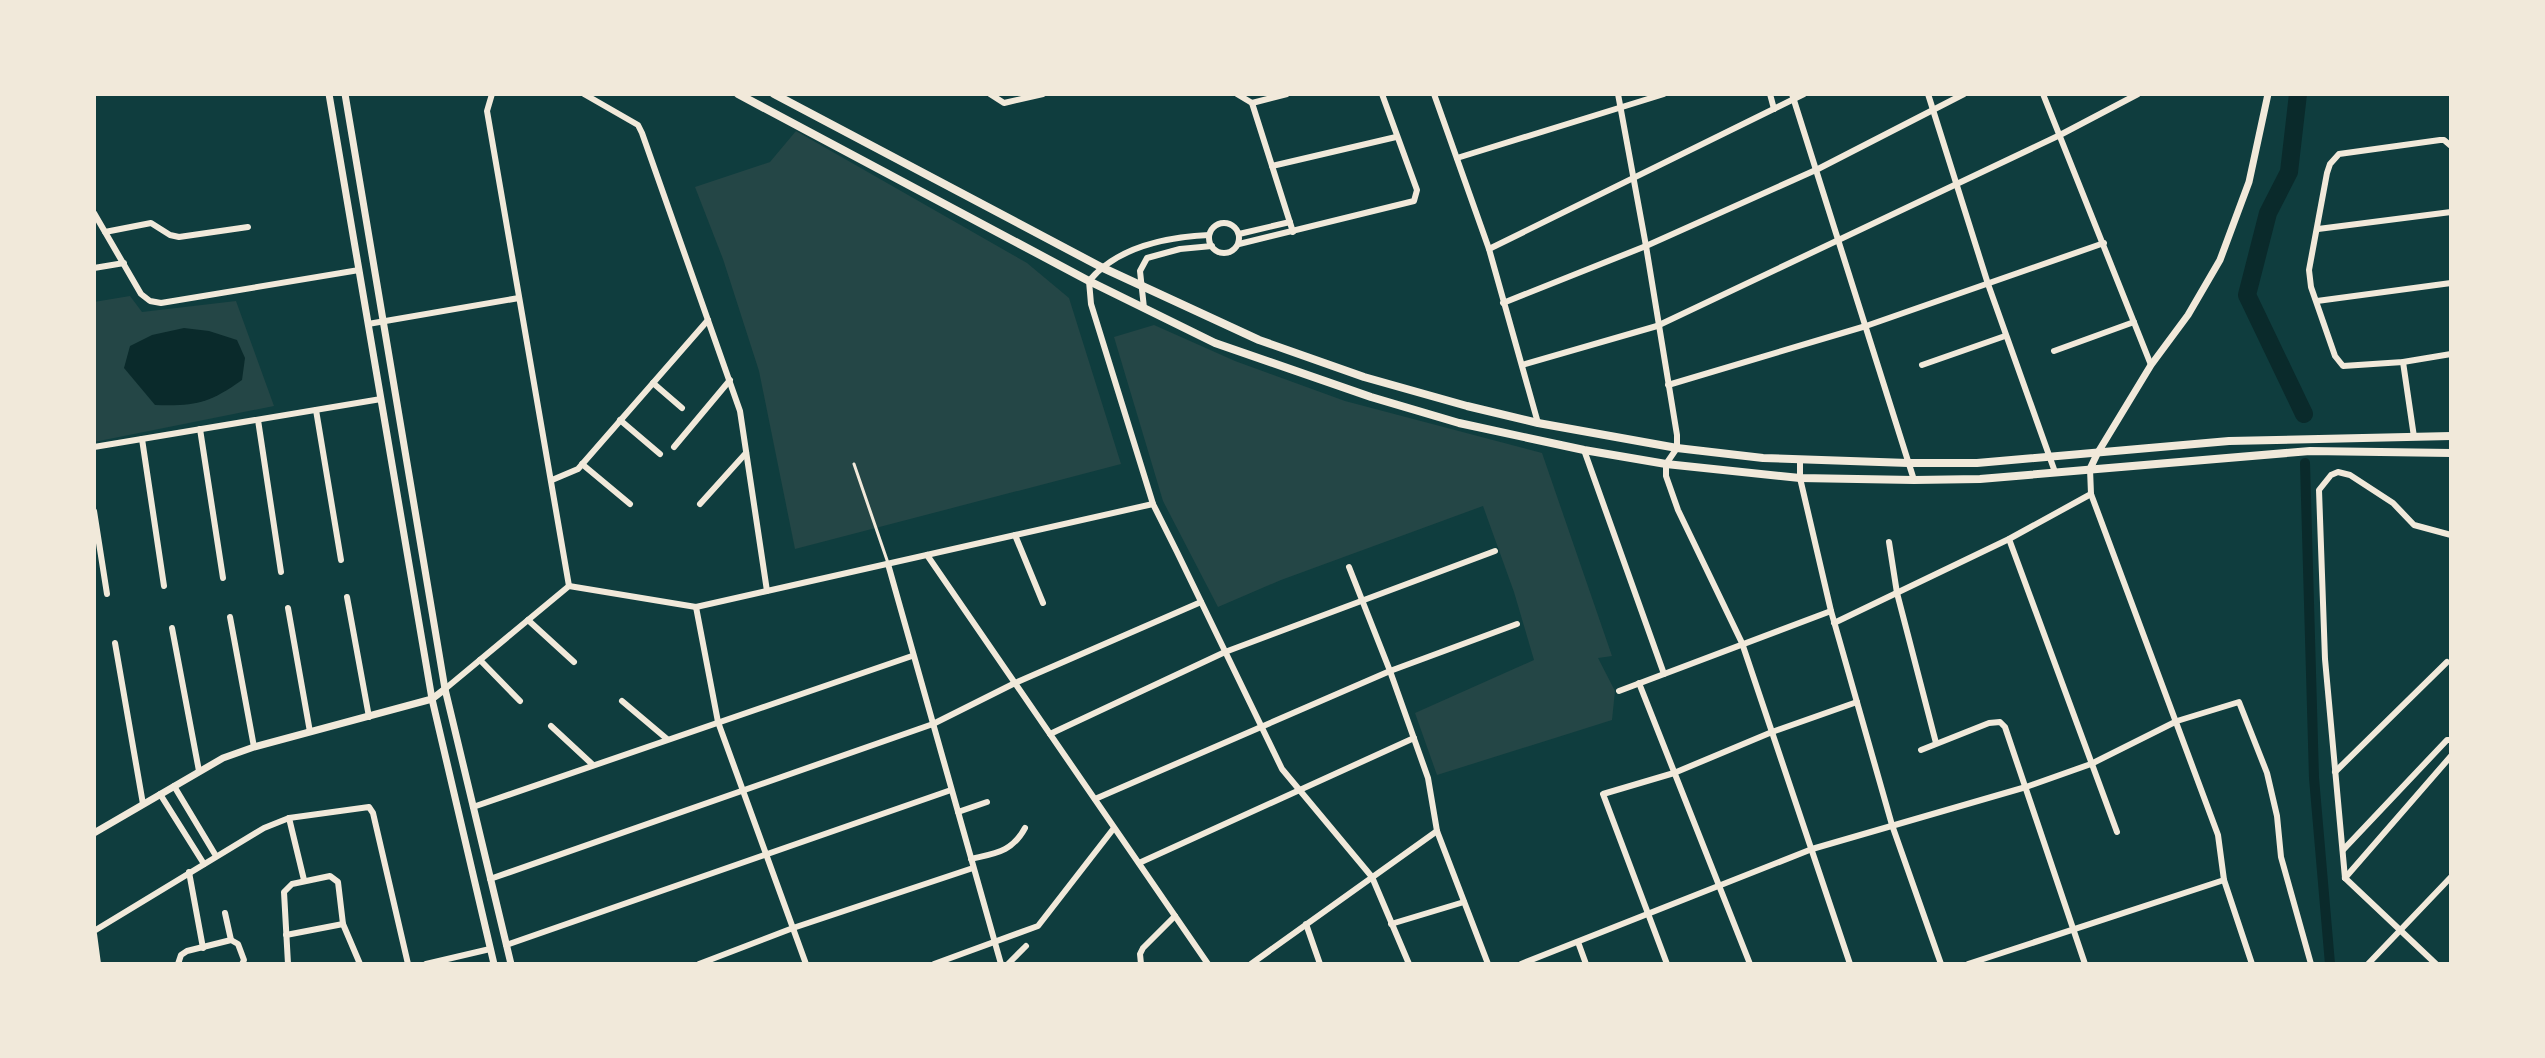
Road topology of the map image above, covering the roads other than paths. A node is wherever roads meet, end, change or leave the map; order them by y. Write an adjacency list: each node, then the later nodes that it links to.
1 (329, 94): 55 (street)
2 (345, 94): 65 (street)
3 (492, 94): 60 (street)
4 (584, 94): 64 (street)
5 (738, 94): 56 (main road)
6 (774, 94): 53 (main road)
7 (990, 94): 8 (street)
8 (1043, 94)
9 (1237, 94): 23 (street)
10 (1287, 94): 23 (street)
11 (1382, 94): 28 (street)
12 (1434, 94): 30 (street)
13 (1618, 94): 24 (street)
14 (1664, 94): 24 (street)
15 (1770, 94): 25 (street)
16 (1804, 94): 22 (street)
17 (1928, 94): 26 (street)
18 (1964, 94): 26 (street)
19 (2043, 94): 27 (street)
20 (2138, 94): 27 (street)
21 (2268, 94): 76 (street)
22 (1793, 97): 25 (street); 32 (street)
23 (1252, 103): 31 (street)
24 (1621, 109): 30 (street); 33 (street)
25 (1774, 109): 33 (street)
26 (1933, 110): 32 (street); 34 (street)
27 (2060, 135): 34 (street); 45 (street)
28 (1396, 137): 31 (street); 41 (street)
29 (2449, 144): 39 (street)
30 (1457, 158): 49 (street)
31 (1272, 166): 37 (street)
32 (1818, 169): 44 (street); 48 (street)
33 (1634, 178): 48 (street); 49 (street)
34 (1956, 184): 44 (street); 58 (street)
35 (2451, 212): 39 (street)
36 (94, 213): 40 (street)
37 (1290, 222): 41 (street); 42 (street)
38 (248, 227): 40 (street)
39 (2318, 229): 61 (street)
40 (105, 232): 51 (street)
41 (1293, 232): 46 (street)
42 (1239, 234): 43 (street); 46 (street)
43 (1209, 235): 47 (street); 50 (street)
44 (1839, 238): 68 (street); 69 (street)
45 (2104, 243): 58 (street); 66 (street)
46 (1239, 244): 47 (street)
47 (1212, 246): 52 (street)
48 (1646, 246): 62 (street); 68 (street)
49 (1489, 249): 62 (street)
50 (1121, 255): 52 (street); 53 (street)
51 (124, 263): 54 (street); 55 (street)
52 (1141, 266): 59 (street)
53 (1101, 267): 56 (street); 59 (main road)
54 (94, 268)
55 (359, 270): 67 (street)
56 (1089, 281): 63 (main road); 114 (street)
57 (2451, 283): 61 (street)
58 (1988, 284): 69 (street); 70 (street)
59 (1142, 287): 63 (street); 77 (main road)
60 (519, 298): 65 (street); 109 (street)
61 (2317, 301): 73 (street)
62 (1503, 303): 74 (street)
63 (1144, 308): 81 (main road)
64 (708, 320): 78 (street); 79 (street)
65 (383, 321): 67 (street); 155 (street)
66 (2134, 322): 71 (street); 76 (street)
67 (368, 324): 82 (street)
68 (1657, 326): 74 (street); 80 (street)
69 (1866, 326): 80 (street); 102 (street)
70 (2005, 336): 75 (street); 100 (street)
71 (2054, 351)
72 (2451, 354): 73 (street)
73 (2403, 362): 90 (street)
74 (1522, 365): 87 (street)
75 (1922, 365)
76 (2151, 365): 99 (street)
77 (1364, 377): 81 (main road); 87 (main road)
78 (730, 380): 93 (street); 96 (street)
79 (653, 383): 83 (street); 86 (street)
80 (1668, 385): 94 (street)
81 (1358, 393): 95 (main road)
82 (381, 399): 84 (street); 157 (street)
83 (682, 408)
84 (316, 410): 85 (street); 122 (street)
85 (258, 420): 88 (street); 125 (street)
86 (620, 420): 98 (street); 103 (street)
87 (1538, 423): 94 (main road)
88 (200, 429): 91 (street); 126 (street)
89 (2451, 436): 90 (main road)
90 (2414, 437): 99 (main road)
91 (142, 439): 92 (street); 127 (street)
92 (94, 447)
93 (674, 447)
94 (1677, 448): 101 (main road); 105 (street)
95 (1584, 450): 105 (main road); 152 (street)
96 (746, 453): 113 (street); 129 (street)
97 (2451, 453): 106 (main road)
98 (660, 454)
99 (2097, 454): 100 (main road); 106 (street)
100 (2049, 456): 102 (main road); 107 (street)
101 (1800, 460): 102 (main road); 108 (street)
102 (1908, 463): 110 (street)
103 (582, 464): 109 (street); 112 (street)
104 (854, 464): 123 (lane)
105 (1666, 464): 108 (main road); 145 (street)
106 (2090, 469): 107 (main road); 111 (street)
107 (2055, 472): 110 (main road)
108 (1800, 478): 110 (main road); 138 (street)
109 (552, 480): 128 (street)
110 (1914, 480)
111 (2091, 494): 118 (street); 162 (street)
112 (630, 504)
113 (700, 504)
114 (1153, 504): 116 (street); 133 (street)
115 (94, 511): 131 (street)
116 (1015, 535): 121 (street); 134 (street)
117 (2451, 535): 180 (street)
118 (2009, 539): 130 (street); 177 (street)
119 (1889, 542): 130 (street)
120 (1495, 551): 135 (street)
121 (927, 555): 123 (street); 153 (street)
122 (341, 560)
123 (888, 564): 129 (street); 147 (street)
124 (1349, 567): 135 (street)
125 (281, 572)
126 (223, 578)
127 (164, 586)
128 (569, 586): 136 (street); 140 (street)
129 (767, 591): 136 (street)
130 (1897, 593): 141 (street); 173 (street)
131 (107, 594)
132 (347, 597): 161 (street)
133 (1201, 602): 146 (street); 153 (street)
134 (1043, 603)
135 (1363, 603): 146 (street); 151 (street)
136 (696, 607): 163 (street)
137 (288, 608): 167 (street)
138 (1831, 611): 141 (street); 145 (street)
139 (230, 617): 174 (street)
140 (528, 620): 148 (street); 149 (street)
141 (1834, 623): 160 (street)
142 (1517, 624): 151 (street)
143 (172, 628): 179 (street)
144 (115, 643): 190 (street)
145 (1742, 643): 152 (street); 168 (street)
146 (1225, 652): 166 (street); 169 (street)
147 (912, 656): 163 (street); 164 (street)
148 (480, 660): 155 (street); 158 (street)
149 (574, 662)
150 (2447, 662): 180 (street)
151 (1390, 671): 166 (street); 170 (street)
152 (1664, 674): 154 (street)
153 (1015, 683): 164 (street); 169 (street)
154 (1639, 683): 156 (street); 181 (street)
155 (445, 689): 157 (street); 191 (street)
156 (1619, 691)
157 (432, 699): 161 (street); 234 (street)
158 (520, 701)
159 (622, 701): 171 (street)
160 (1857, 702): 168 (street); 194 (street)
161 (369, 717): 167 (street)
162 (2177, 721): 177 (street); 214 (street); 265 (street)
163 (718, 722): 171 (street); 186 (street)
164 (933, 724): 185 (street); 186 (street)
165 (551, 726): 178 (street)
166 (1262, 727): 184 (street); 188 (street)
167 (310, 732): 174 (street)
168 (1772, 732): 181 (street); 200 (street)
169 (1050, 734): 188 (street)
170 (1414, 738): 184 (street); 197 (street)
171 (667, 739): 178 (street)
172 (2451, 740): 201 (street)
173 (1936, 743): 175 (street); 183 (street)
174 (254, 747): 179 (street)
175 (1921, 750)
176 (2451, 756): 211 (street)
177 (2091, 764): 183 (street); 198 (street)
178 (593, 765): 191 (street)
179 (199, 771): 182 (street)
180 (2335, 772): 201 (street)
181 (1674, 773): 215 (street); 218 (street)
182 (174, 786): 187 (street); 203 (street)
183 (2026, 787): 194 (street); 224 (street)
184 (1298, 789): 205 (street); 209 (street)
185 (951, 790): 192 (street); 202 (street)
186 (743, 791): 202 (street); 212 (street)
187 (160, 794): 190 (street); 206 (street)
188 (1095, 799): 196 (street)
189 (987, 802): 192 (street)
190 (143, 804): 199 (street)
191 (473, 807): 212 (street)
192 (958, 812): 204 (street)
193 (289, 818): 203 (street); 213 (street); 241 (street)
194 (1892, 825): 200 (street); 261 (street)
195 (1025, 828): 204 (street)
196 (1114, 828): 205 (street); 229 (street)
197 (1437, 831): 209 (street); 216 (street)
198 (2117, 832)
199 (94, 833)
200 (1812, 849): 215 (street); 260 (street)
201 (2343, 850): 211 (street)
202 (766, 855): 223 (street); 231 (street)
203 (216, 856): 206 (street)
204 (971, 859): 207 (street)
205 (1139, 863): 219 (street)
206 (204, 864): 208 (street)
207 (973, 868): 223 (street); 229 (street)
208 (189, 872): 226 (street); 233 (street)
209 (1372, 877): 221 (street); 222 (street)
210 (2451, 877): 225 (street)
211 (2345, 878): 225 (street)
212 (490, 879): 231 (street)
213 (304, 880): 220 (street); 227 (street)
214 (2224, 880): 224 (street); 264 (street)
215 (1720, 886): 218 (street); 259 (street)
216 (1464, 902): 222 (street); 255 (street)
217 (225, 913): 228 (street)
218 (1647, 913): 230 (street); 258 (street)
219 (1175, 916): 250 (street); 251 (street)
220 (343, 924): 227 (street); 240 (street)
221 (1306, 924): 252 (street); 253 (street)
222 (1391, 924): 254 (street)
223 (793, 928): 245 (street); 246 (street)
224 (2074, 929): 262 (street); 263 (street)
225 (2402, 930): 266 (street); 267 (street)
226 (94, 932): 236 (street)
227 (286, 935): 239 (street)
228 (231, 940): 233 (street); 238 (street)
229 (994, 942): 247 (street); 248 (street)
230 (1578, 942): 256 (street); 257 (street)
231 (506, 945): 244 (street)
232 (1026, 946): 249 (street)
233 (203, 948): 237 (street)
234 (490, 949): 235 (street); 242 (street)
235 (494, 963): 243 (street)
236 (98, 964)
237 (178, 964)
238 (242, 964)
239 (288, 964)
240 (360, 964)
241 (408, 964)
242 (426, 964)
243 (484, 964)
244 (511, 964)
245 (699, 964)
246 (806, 964)
247 (934, 964)
248 (1001, 964)
249 (1008, 964)
250 (1141, 964)
251 (1208, 964)
252 (1251, 964)
253 (1320, 964)
254 (1409, 964)
255 (1488, 964)
256 (1521, 964)
257 (1586, 964)
258 (1667, 964)
259 (1750, 964)
260 (1850, 964)
261 (1941, 964)
262 (1968, 964)
263 (2085, 964)
264 (2252, 964)
265 (2311, 964)
266 (2368, 964)
267 (2436, 964)

